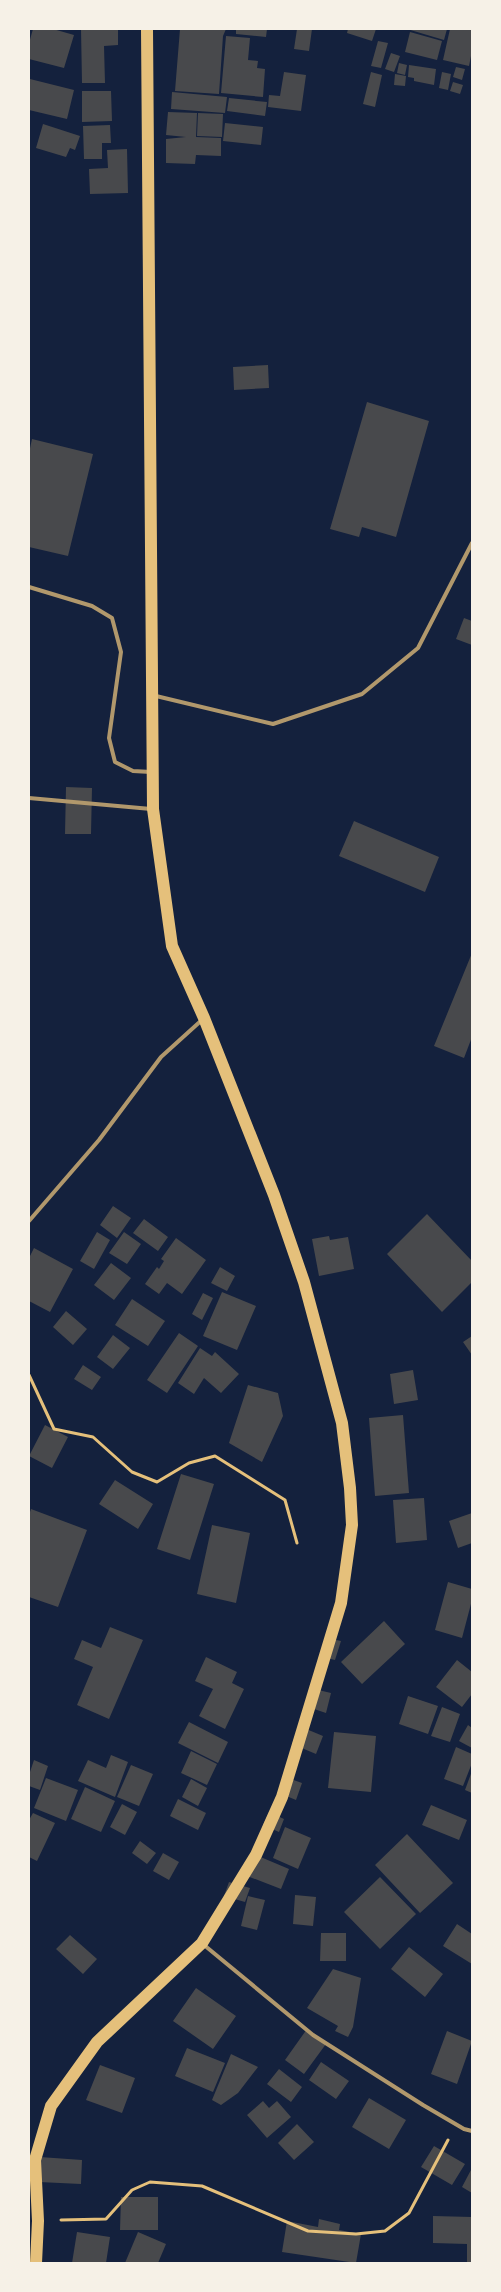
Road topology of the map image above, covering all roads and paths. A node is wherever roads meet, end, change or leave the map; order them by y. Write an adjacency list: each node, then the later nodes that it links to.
1 (147, 29): 4 (main road)
2 (472, 543): 4 (lane)
3 (29, 587): 5 (lane)
4 (151, 695): 5 (main road)
5 (154, 772): 7 (main road)
6 (29, 798): 7 (lane)
7 (153, 809): 8 (main road)
8 (204, 1018): 9 (lane); 12 (main road)
9 (29, 1220)
10 (29, 1375): 11 (path)
11 (297, 1543)
12 (202, 1943): 13 (lane); 15 (main road)
13 (456, 2124): 14 (lane); 15 (path)
14 (472, 2131)
15 (38, 2221): 16 (main road)
16 (36, 2263)

